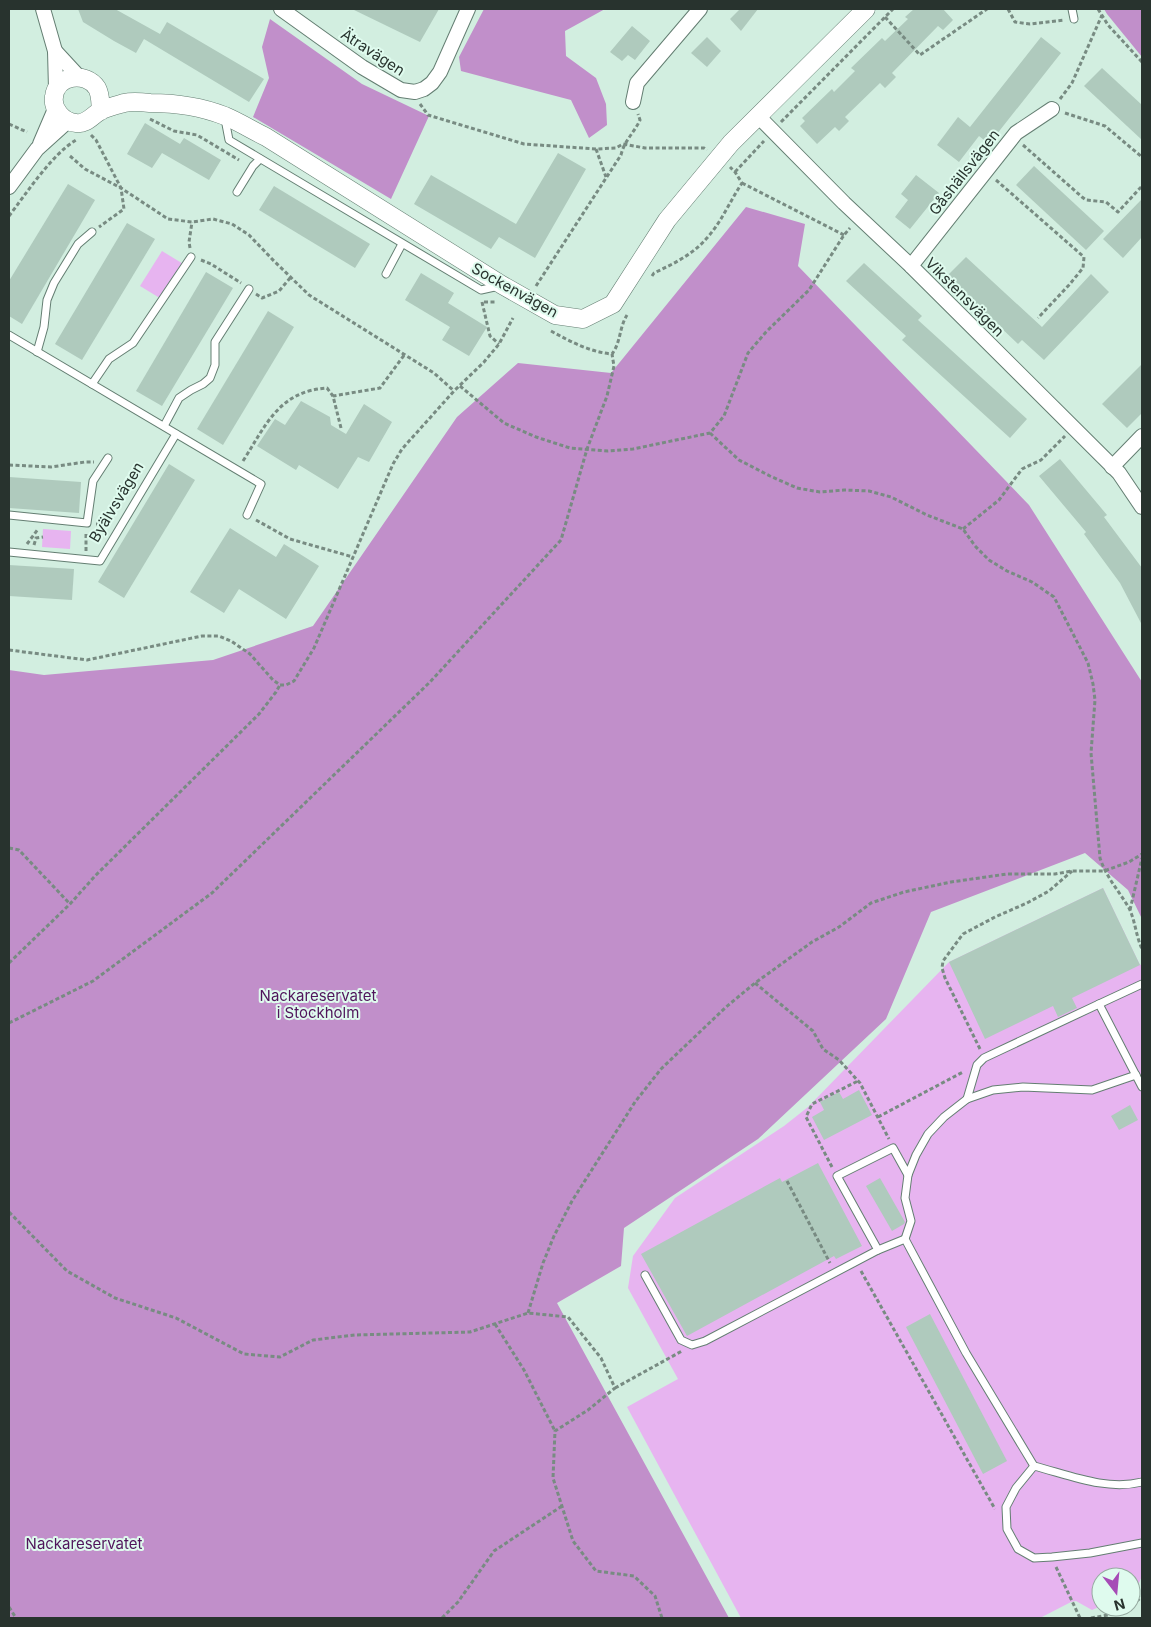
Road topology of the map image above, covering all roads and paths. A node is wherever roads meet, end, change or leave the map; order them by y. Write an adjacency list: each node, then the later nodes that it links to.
1 (43, 9): 14 (street)
2 (282, 9): 18 (street, Ätravägen)
3 (468, 9): 18 (street, Ätravägen)
4 (700, 9): 20 (street)
5 (866, 9): 25 (street, Sockenvägen)
6 (893, 9): 12 (path)
7 (987, 9): 12 (path)
8 (1008, 9): 13 (path)
9 (1072, 9): 13 (lane)
10 (1098, 9): 11 (path)
11 (1102, 15): 15 (path); 21 (path)
12 (885, 17): 28 (path)
13 (1074, 19)
14 (55, 51): 16 (street); 17 (street)
15 (1142, 62)
16 (86, 80): 17 (street); 19 (street, Sockenvägen); 23 (street)
17 (56, 89): 22 (street)
18 (415, 92): 35 (path)
19 (127, 102): 23 (street, Sockenvägen); 24 (street, Sockenvägen)
20 (633, 102): 32 (path)
21 (1052, 108): 31 (street, Gåshällsvägen); 37 (path)
22 (55, 109): 26 (street); 34 (street)
23 (101, 110): 26 (street)
24 (225, 116): 38 (lane); 57 (street, Sockenvägen)
25 (758, 116): 28 (street, Vikstensvägen); 57 (street, Sockenvägen)
26 (68, 121): 34 (street)
27 (9, 124): 29 (path)
28 (777, 127): 39 (path); 48 (street, Vikstensvägen)
29 (27, 132)
30 (89, 132): 47 (path)
31 (1013, 136): 40 (street, Gåshällsvägen); 43 (path)
32 (623, 144): 33 (path); 35 (path); 41 (path)
33 (704, 148)
34 (37, 149): 44 (street)
35 (596, 150): 41 (path)
36 (70, 156): 45 (path)
37 (1142, 157)
38 (260, 159): 46 (lane); 52 (lane)
39 (736, 172)
40 (986, 172): 54 (street, Gåshällsvägen); 62 (path)
41 (607, 178): 58 (path)
42 (742, 183): 51 (path)
43 (1142, 186)
44 (9, 187)
45 (122, 188): 49 (path); 50 (path)
46 (237, 192)
47 (9, 216)
48 (859, 218): 51 (path); 54 (street, Vikstensvägen)
49 (192, 222): 53 (path); 56 (path)
50 (92, 232): 65 (lane)
51 (844, 234): 75 (path)
52 (402, 244): 55 (lane); 57 (lane)
53 (191, 257): 59 (path); 68 (lane)
54 (911, 266): 74 (street, Vikstensvägen)
55 (386, 274)
56 (291, 277): 59 (path); 66 (path)
57 (502, 285)
58 (536, 286)
59 (249, 289): 72 (lane)
60 (482, 302): 64 (path)
61 (513, 318): 64 (path)
62 (1038, 318)
63 (9, 335): 65 (lane)
64 (499, 344): 69 (path)
65 (37, 352): 68 (lane)
66 (405, 354): 70 (path); 71 (path)
67 (612, 354): 78 (path)
68 (92, 384): 72 (lane)
69 (460, 386): 70 (path); 78 (path)
70 (454, 391): 91 (path)
71 (333, 396): 73 (path); 82 (path)
72 (164, 426): 76 (lane)
73 (341, 428)
74 (1073, 428): 81 (street, Vikstensvägen); 87 (path)
75 (710, 433): 78 (path); 87 (path)
76 (176, 434): 82 (lane); 90 (lane, Byälvsvägen)
77 (1142, 436): 81 (street)
78 (587, 449): 105 (path)
79 (106, 460): 80 (path); 86 (lane, Byälvsvägen)
80 (9, 465)
81 (1112, 467): 83 (street, Vikstensvägen)
82 (238, 470): 85 (lane)
83 (1142, 507)
84 (9, 515): 86 (lane, Byälvsvägen)
85 (247, 515): 91 (path)
86 (46, 519): 90 (path)
87 (963, 529): 97 (path)
88 (43, 537): 90 (path)
89 (9, 552): 90 (lane, Byälvsvägen)
90 (19, 553)
91 (353, 556): 93 (path)
92 (9, 650): 93 (path)
93 (280, 685): 98 (path)
94 (9, 848): 98 (path)
95 (1142, 856): 97 (path); 99 (path)
96 (1072, 871): 97 (path); 102 (path); 106 (path)
97 (1104, 872): 99 (path)
98 (70, 904): 101 (path)
99 (1130, 910): 100 (path)
100 (1142, 949)
101 (9, 963)
102 (755, 983): 109 (path); 123 (path)
103 (1142, 984): 104 (lane)
104 (1099, 1004): 106 (lane); 108 (lane)
105 (9, 1023)
106 (984, 1058): 107 (lane)
107 (977, 1065): 111 (lane); 112 (path)
108 (1136, 1075): 110 (lane); 111 (lane)
109 (858, 1081): 112 (path); 115 (path)
110 (1142, 1087)
111 (967, 1099): 114 (lane)
112 (878, 1117): 113 (path)
113 (893, 1148): 114 (lane); 115 (lane)
114 (908, 1175): 118 (lane)
115 (837, 1176): 119 (lane)
116 (787, 1181): 121 (path)
117 (9, 1212): 124 (path)
118 (905, 1239): 119 (lane); 128 (lane)
119 (878, 1250): 120 (lane)
120 (856, 1262): 121 (lane); 131 (path)
121 (835, 1272): 125 (lane)
122 (645, 1275): 125 (lane)
123 (528, 1313): 124 (path); 126 (path)
124 (495, 1324): 127 (path)
125 (692, 1345): 126 (path)
126 (615, 1388): 127 (path)
127 (555, 1431): 130 (path)
128 (1034, 1466): 129 (lane); 131 (lane)
129 (1142, 1482)
130 (562, 1506): 136 (path); 137 (path)
131 (1007, 1529): 133 (lane)
132 (1142, 1543): 133 (lane)
133 (1052, 1557): 138 (path)
134 (9, 1607): 135 (path)
135 (16, 1618)
136 (442, 1618)
137 (662, 1618)
138 (1080, 1618)

